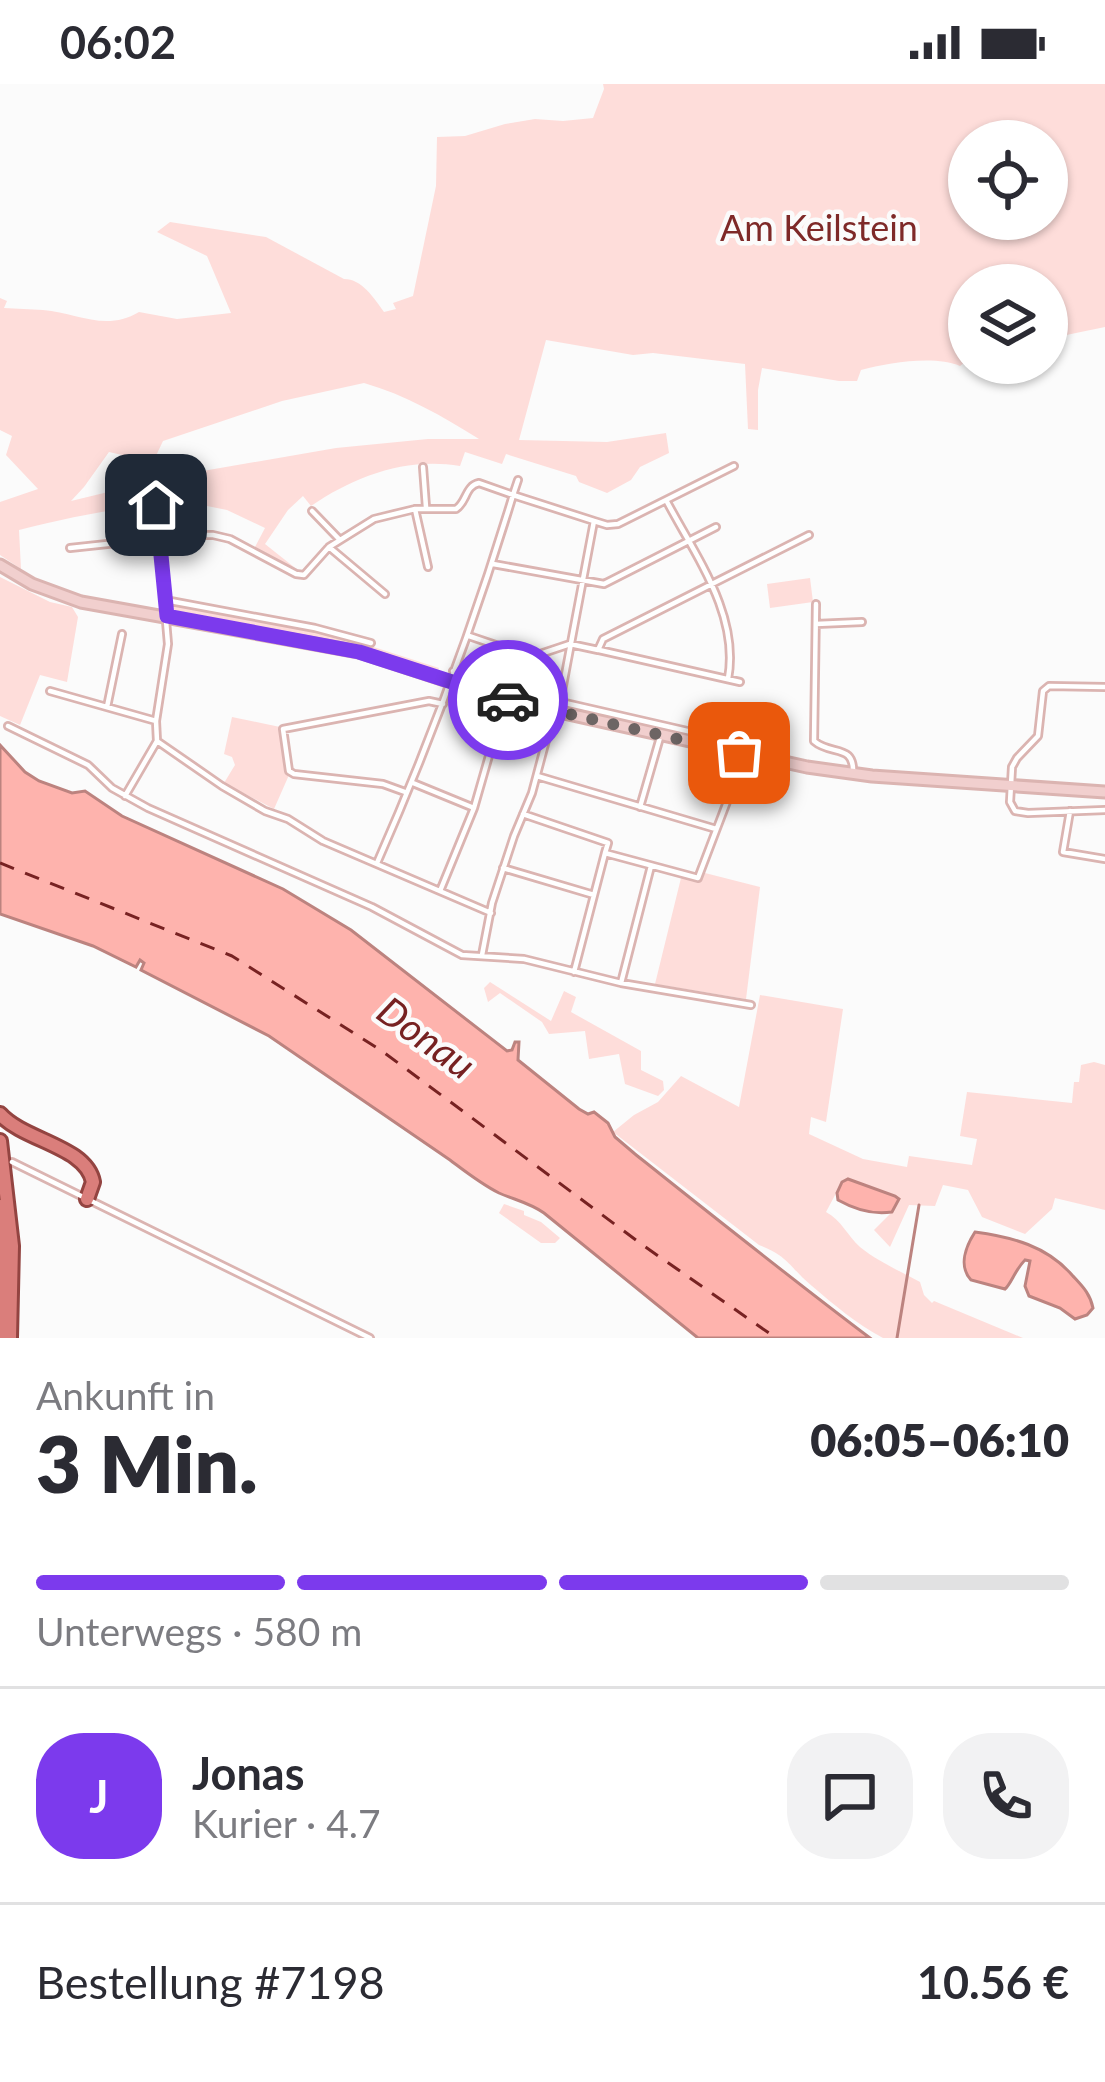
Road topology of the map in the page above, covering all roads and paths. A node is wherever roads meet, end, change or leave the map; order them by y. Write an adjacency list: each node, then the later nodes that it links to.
1 (156, 461): 13 (street)
2 (423, 466): 7 (street)
3 (734, 466): 6 (street)
4 (518, 480): 5 (street)
5 (514, 496): 7 (street); 10 (street); 18 (street)
6 (666, 500): 10 (street); 15 (street)
7 (426, 507): 8 (street)
8 (415, 508): 14 (street); 20 (street)
9 (312, 511): 14 (street)
10 (594, 521): 21 (street)
11 (716, 527): 15 (street)
12 (808, 535): 22 (street)
13 (159, 539): 16 (street); 17 (street); 24 (street)
14 (339, 539): 16 (street)
15 (688, 541): 21 (street); 22 (street)
16 (328, 547): 23 (street)
17 (70, 548)
18 (493, 564): 21 (street); 30 (street)
19 (0, 565): 26 (main road)
20 (428, 567)
21 (581, 581): 32 (street)
22 (710, 584): 33 (street); 35 (street)
23 (385, 594)
24 (165, 600): 26 (street); 31 (street)
25 (816, 604): 28 (street)
26 (167, 616): 34 (main road); 43 (street)
27 (862, 622): 28 (street)
28 (816, 624): 49 (street)
29 (122, 634): 41 (street)
30 (466, 635): 32 (street); 34 (street)
31 (371, 643)
32 (570, 644): 33 (street); 42 (street)
33 (598, 650): 35 (street)
34 (452, 676): 39 (main road); 40 (street); 42 (street)
35 (728, 679): 36 (street)
36 (740, 682)
37 (1105, 687): 52 (street)
38 (50, 691): 41 (street)
39 (505, 700): 42 (main road); 57 (street)
40 (443, 704): 51 (street); 54 (street)
41 (107, 707): 43 (street)
42 (558, 708): 45 (main road); 47 (street); 50 (street)
43 (156, 722): 46 (street)
44 (8, 726): 55 (street)
45 (661, 734): 48 (main road); 56 (street)
46 (158, 741): 55 (street); 64 (street)
47 (731, 741)
48 (745, 754): 49 (main road); 61 (street)
49 (853, 774): 52 (main road)
50 (537, 776): 56 (street); 60 (street)
51 (412, 783): 54 (street); 57 (street)
52 (1011, 786): 53 (main road); 59 (street)
53 (1105, 792)
54 (408, 793): 64 (street)
55 (125, 796): 70 (street)
56 (640, 807): 61 (street)
57 (474, 808): 67 (street)
58 (1105, 810): 59 (street)
59 (1066, 811): 63 (street)
60 (523, 814): 62 (street); 66 (street)
61 (717, 830): 65 (street)
62 (605, 853): 65 (street); 68 (street)
63 (1105, 859)
64 (377, 863): 67 (street)
65 (650, 866): 72 (street)
66 (503, 868): 68 (street); 69 (street)
67 (440, 891): 69 (street)
68 (594, 895): 71 (street)
69 (490, 913): 70 (street)
70 (482, 955): 71 (street)
71 (574, 973): 72 (street)
72 (621, 983): 73 (street)
73 (751, 1005)
74 (0, 1114): 75 (highway)
75 (27, 1133): 76 (highway); 78 (highway)
76 (1, 1145): 80 (highway)
77 (12, 1162): 78 (street)
78 (87, 1199): 85 (street)
79 (0, 1206): 80 (highway)
80 (6, 1223): 81 (highway)
81 (7, 1245): 82 (highway)
82 (6, 1320): 83 (highway); 84 (highway)
83 (0, 1334)
84 (10, 1338)
85 (370, 1338)

